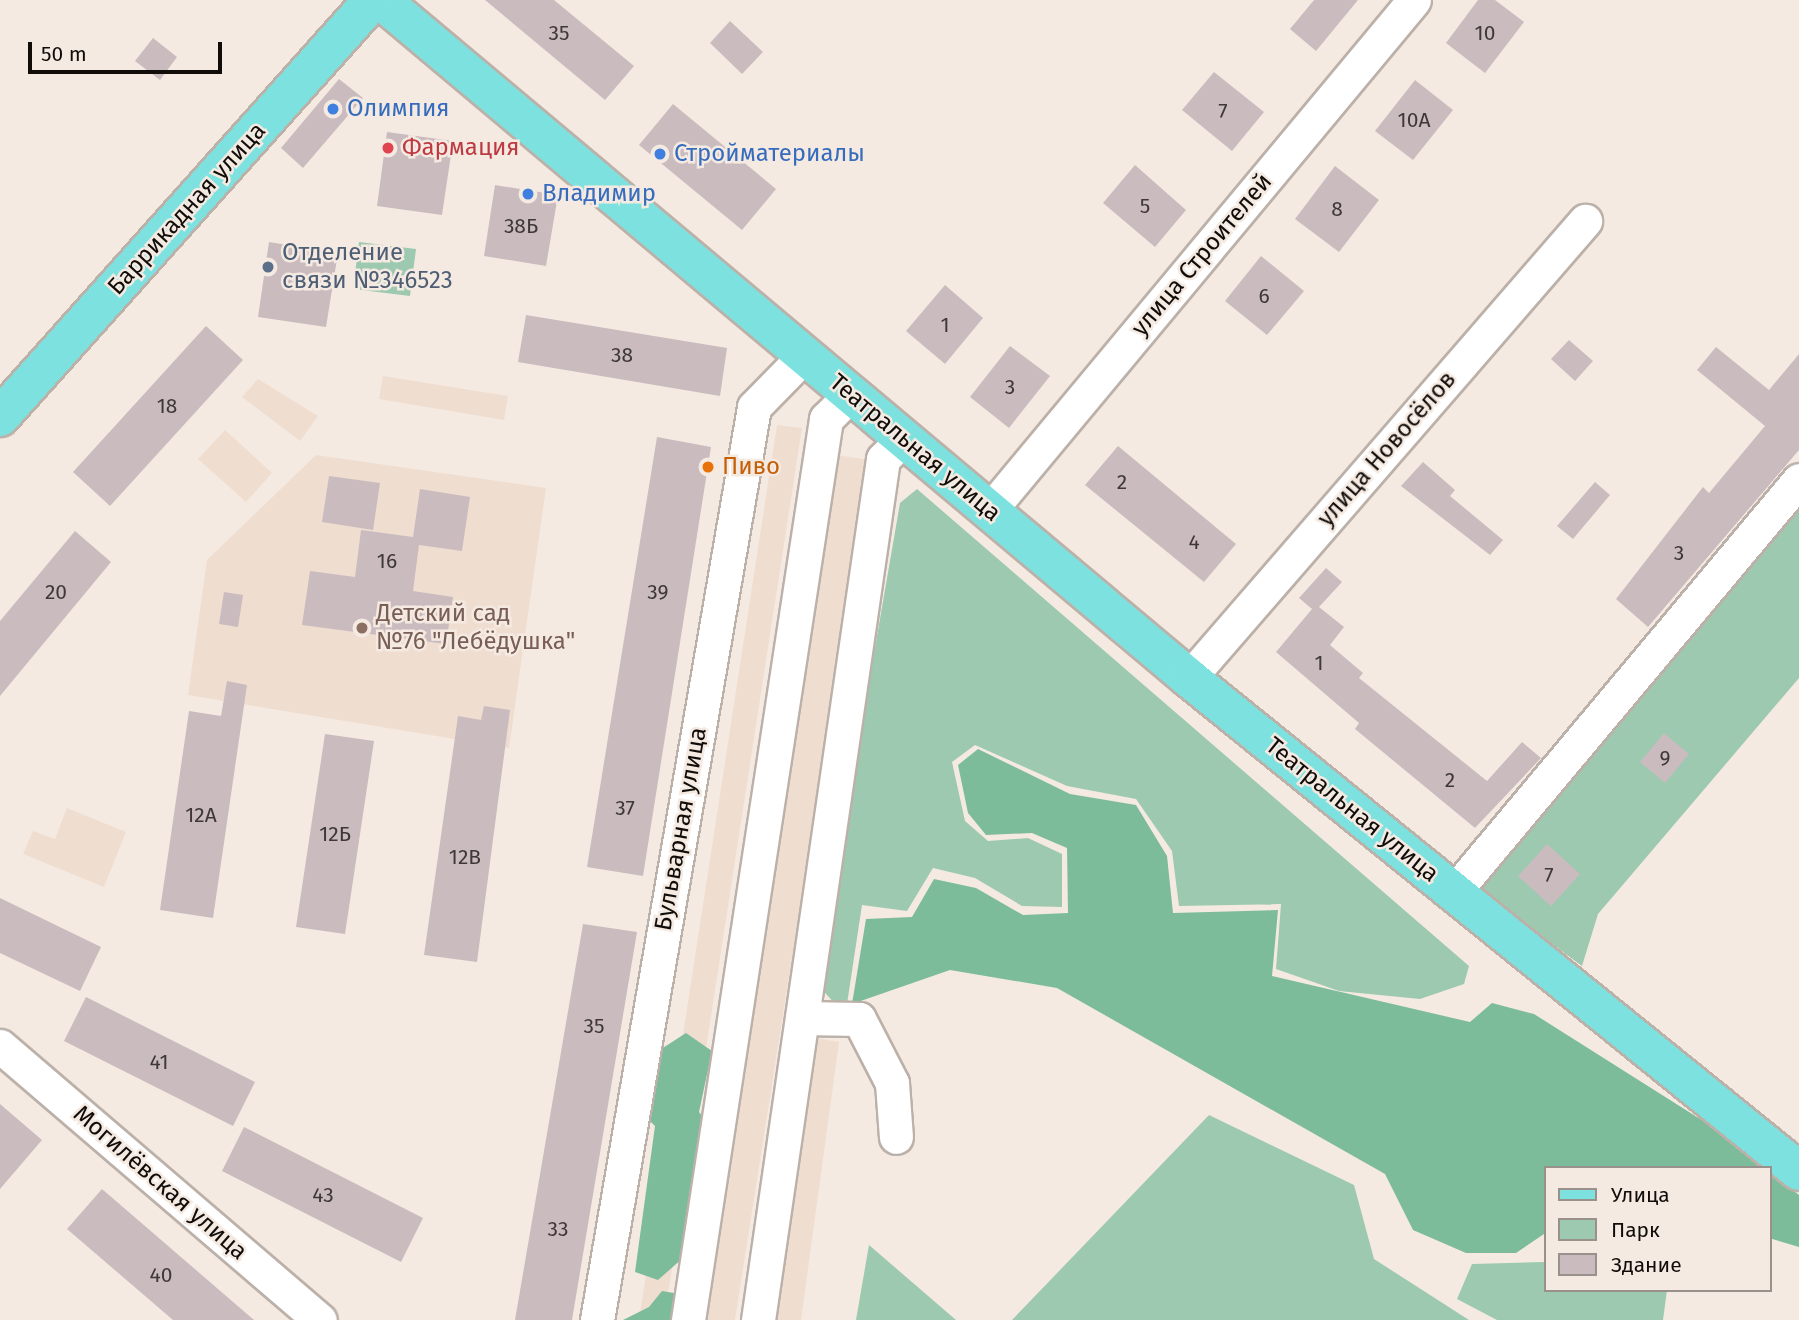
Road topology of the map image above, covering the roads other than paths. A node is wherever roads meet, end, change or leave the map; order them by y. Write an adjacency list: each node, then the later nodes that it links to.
1 (373, 0): 7 (main road, Баррикадная улица)
2 (381, 0): 5 (main road, Театральная улица)
3 (1414, 0): 10 (street, улица Строителей)
4 (1585, 221): 11 (street, улица Новосёлов)
5 (803, 357): 6 (main road, Театральная улица); 18 (street, Бульварная улица)
6 (851, 394): 8 (main road, Театральная улица); 19 (street)
7 (3, 408)
8 (904, 438): 10 (main road, Театральная улица); 13 (street)
9 (1799, 480): 12 (street)
10 (990, 510): 11 (main road, Театральная улица)
11 (1189, 678): 12 (main road, Театральная улица)
12 (1454, 892): 16 (main road, Театральная улица)
13 (802, 1018): 15 (street); 20 (street)
14 (0, 1046): 17 (street, Могилёвская улица)
15 (897, 1137)
16 (1799, 1171)
17 (320, 1320)
18 (597, 1320)
19 (688, 1320)
20 (758, 1320)

